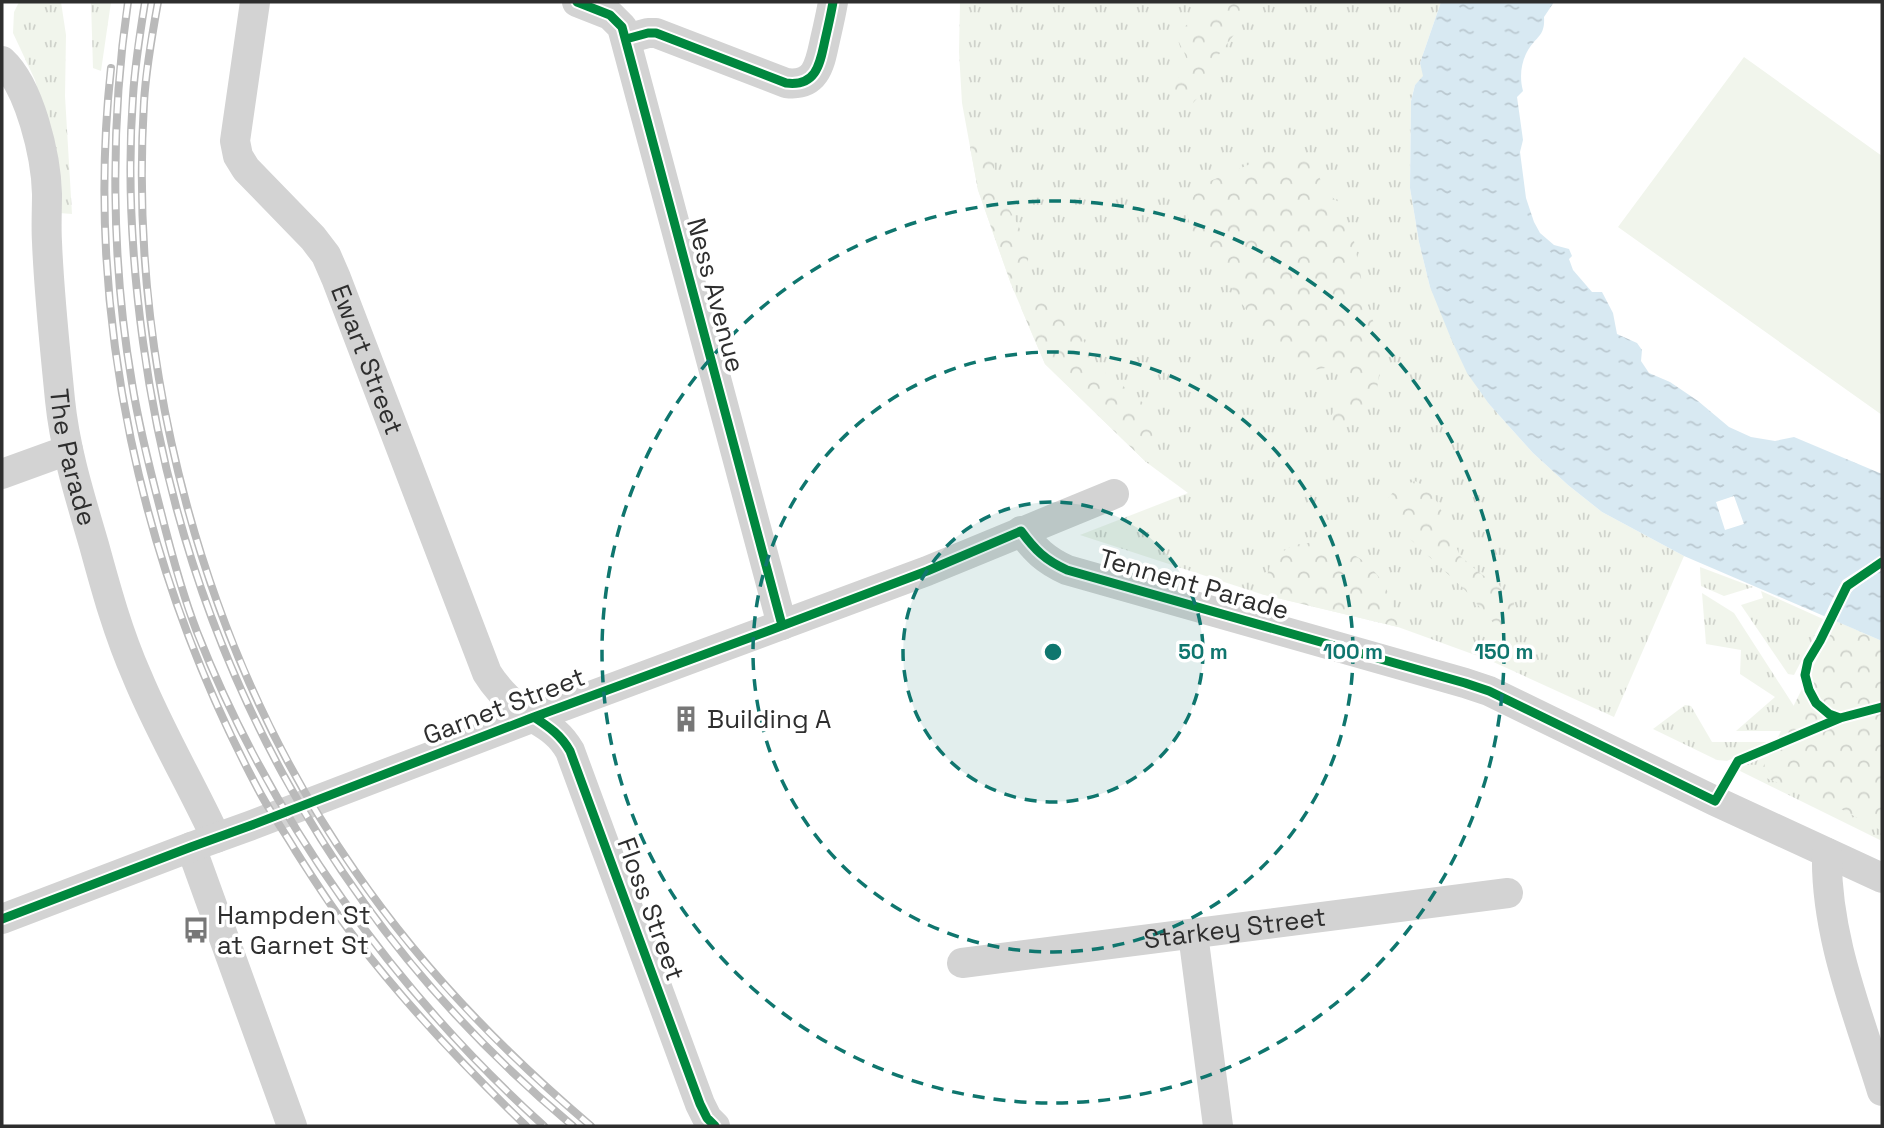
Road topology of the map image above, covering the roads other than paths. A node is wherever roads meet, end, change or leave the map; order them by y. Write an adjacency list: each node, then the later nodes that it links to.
1 (255, 2): 11 (street, Ewart Street)
2 (578, 2): 4 (street, Ness Avenue)
3 (834, 2): 4 (street)
4 (626, 39): 10 (street, Ness Avenue)
5 (2, 61): 6 (street, The Parade)
6 (68, 450): 7 (street); 12 (street, The Parade)
7 (2, 474)
8 (1114, 494): 9 (street, Garnet Street)
9 (1021, 531): 10 (street, Garnet Street); 13 (street, Tennent Parade)
10 (782, 625): 11 (street, Garnet Street)
11 (534, 717): 12 (street, Garnet Street); 21 (street, Floss Street)
12 (203, 843): 16 (street, Garnet Street); 20 (street, The Parade)
13 (1827, 853): 14 (street, Tennent Parade); 19 (street)
14 (1882, 878)
15 (1508, 893): 17 (street, Starkey Street)
16 (2, 919)
17 (1193, 934): 18 (street, Starkey Street); 22 (street)
18 (962, 963)
19 (1882, 1091)
20 (292, 1126)
21 (715, 1126)
22 (1218, 1126)

